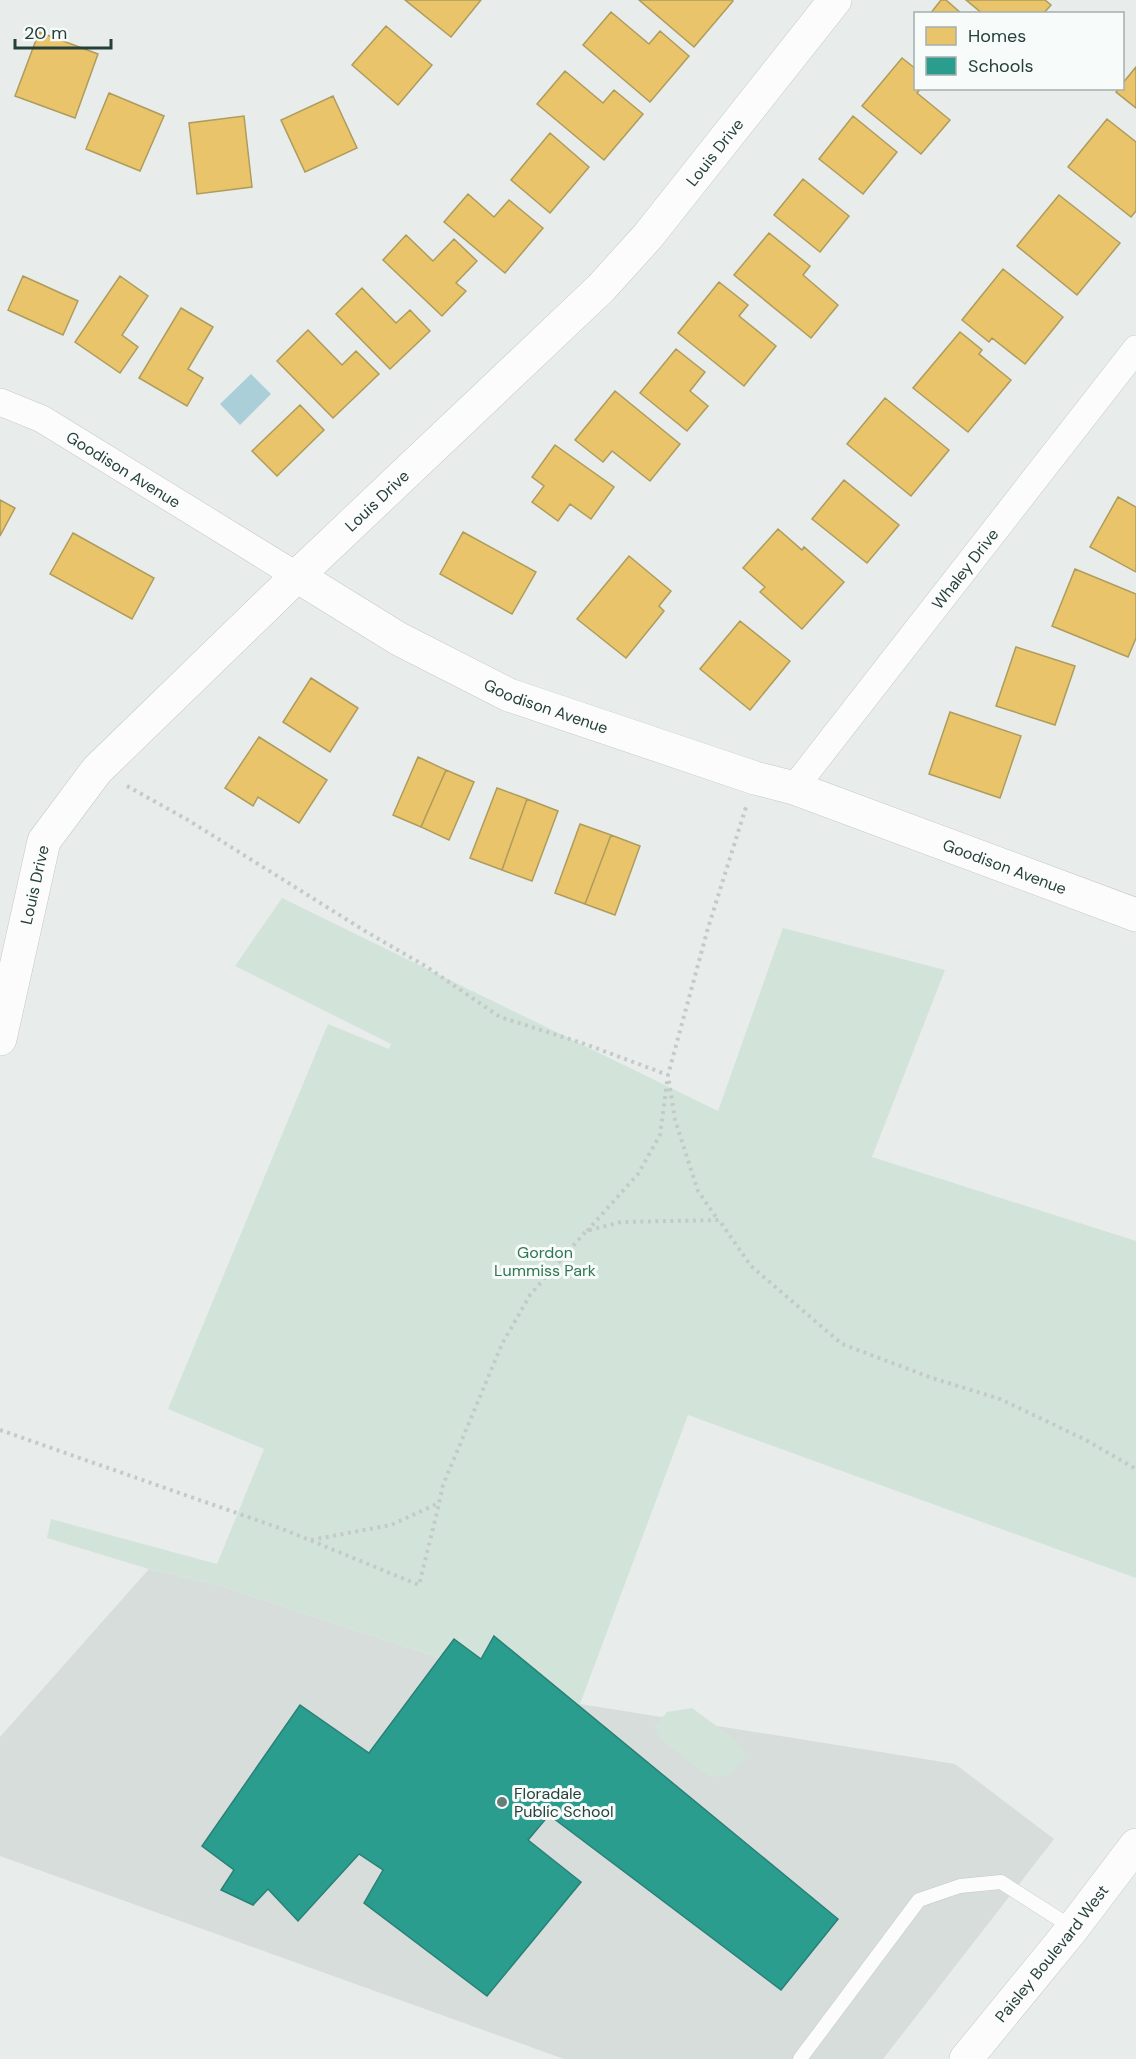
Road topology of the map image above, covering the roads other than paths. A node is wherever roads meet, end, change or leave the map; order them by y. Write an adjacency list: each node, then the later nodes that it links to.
1 (835, 0): 4 (street, Louis Drive)
2 (1136, 349): 5 (street, Whaley Drive)
3 (0, 402): 4 (street, Goodison Avenue)
4 (297, 576): 5 (street, Goodison Avenue); 7 (street, Louis Drive)
5 (794, 788): 6 (street, Goodison Avenue)
6 (1136, 915)
7 (0, 1039)
8 (1136, 1845): 9 (street, Paisley Boulevard West)
9 (1073, 1928): 10 (lane); 11 (street, Paisley Boulevard West)
10 (800, 2059)
11 (966, 2059)

